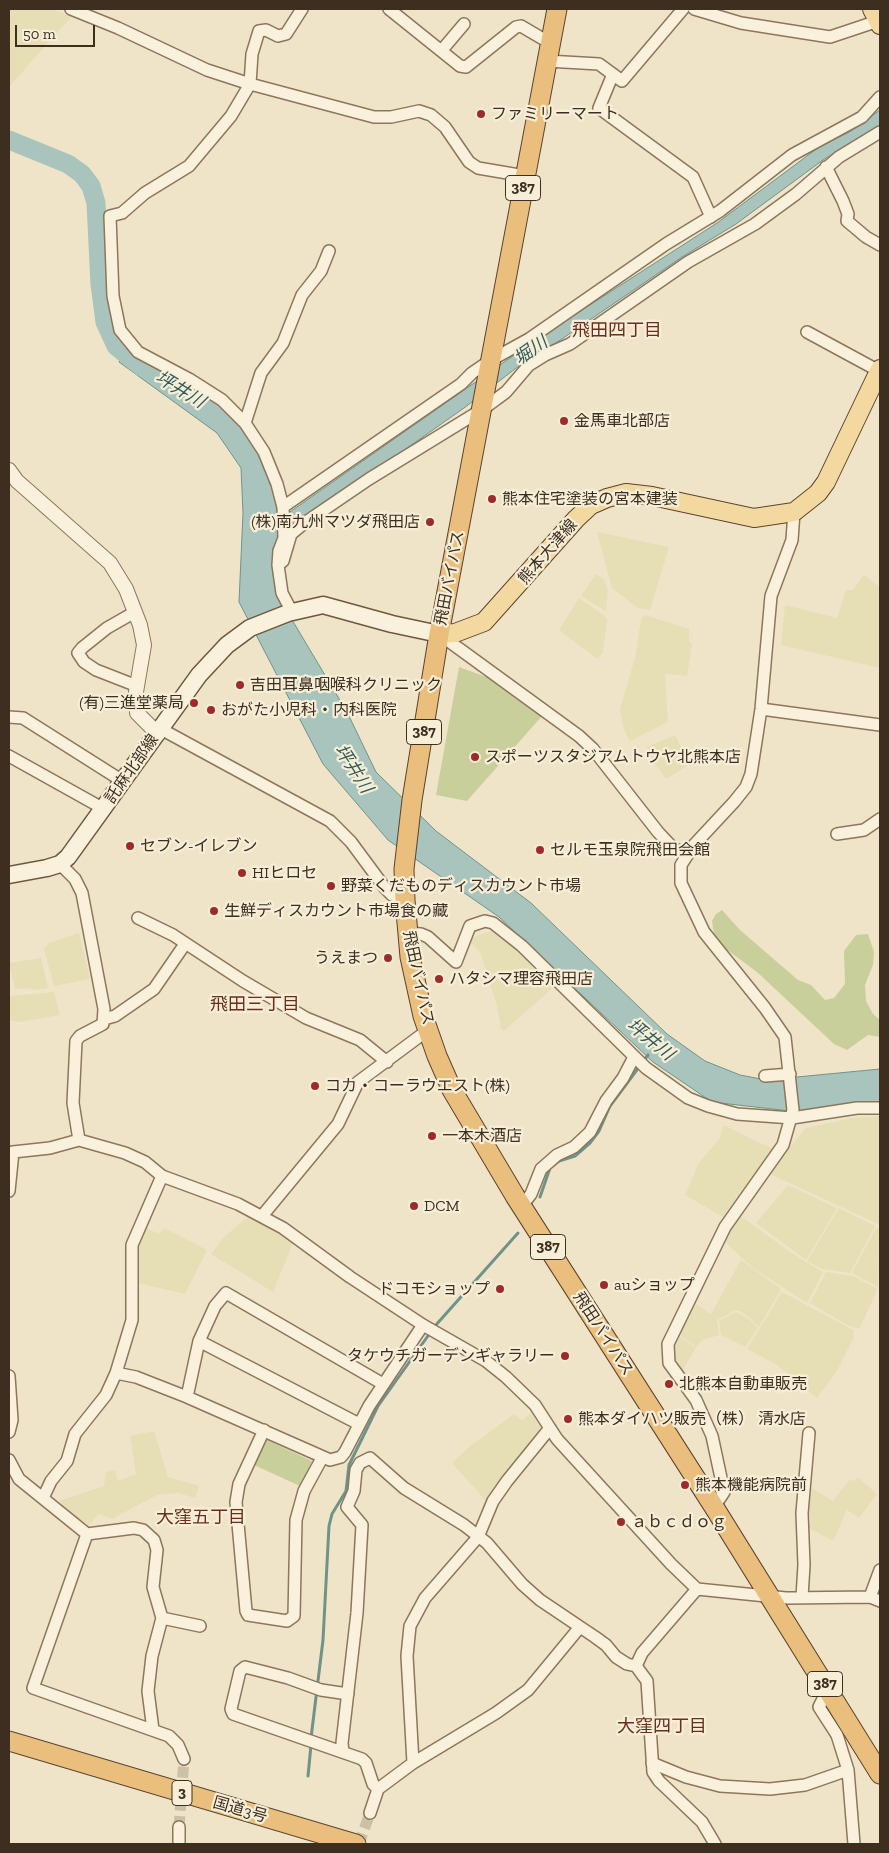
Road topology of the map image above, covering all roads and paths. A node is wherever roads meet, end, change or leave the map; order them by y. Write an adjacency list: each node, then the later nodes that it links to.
1 (71, 9): 9 (street)
2 (103, 9): 9 (street)
3 (302, 9): 15 (street)
4 (388, 9): 12 (street)
5 (557, 9): 11 (highway, 飛田バイパス / 387)
6 (683, 9): 14 (street)
7 (694, 9): 8 (street)
8 (877, 18)
9 (98, 20): 15 (street)
10 (464, 24): 12 (street)
11 (550, 43): 12 (street); 13 (highway, 飛田バイパス / 387)
12 (442, 50)
13 (547, 61): 14 (street); 19 (highway, 飛田バイパス / 387)
14 (613, 74): 20 (street)
15 (250, 84): 19 (street); 27 (street)
16 (880, 97): 20 (street)
17 (880, 132): 18 (street)
18 (826, 167): 21 (street); 26 (street)
19 (525, 176): 24 (highway, 飛田バイパス / 387)
20 (711, 217): 24 (street)
21 (880, 244)
22 (329, 251): 27 (street)
23 (807, 332): 25 (street)
24 (491, 364): 26 (highway, 飛田バイパス / 387); 29 (street)
25 (880, 370): 30 (main road)
26 (483, 406): 31 (street); 34 (highway, 飛田バイパス / 387)
27 (245, 423): 29 (street)
28 (9, 470): 32 (street)
29 (283, 509): 31 (street)
30 (794, 512): 34 (main road, 熊本大津線); 36 (street)
31 (278, 565): 33 (street)
32 (135, 612): 35 (street); 35 (street)
33 (290, 612): 34 (main road, 託麻北部線); 39 (main road, 託麻北部線)
34 (440, 634): 45 (street); 48 (highway, 飛田バイパス / 387)
35 (137, 686): 39 (street)
36 (761, 709): 38 (street); 45 (street)
37 (9, 717): 41 (street)
38 (880, 725)
39 (159, 731): 41 (main road, 託麻北部線); 48 (street)
40 (9, 756): 42 (street)
41 (124, 782): 42 (main road, 託麻北部線)
42 (104, 809): 46 (main road, 託麻北部線)
43 (880, 819): 44 (street)
44 (837, 834)
45 (687, 854): 57 (street)
46 (60, 864): 47 (main road); 52 (street)
47 (9, 875)
48 (405, 900): 50 (highway, 飛田バイパス / 387)
49 (138, 918): 51 (street)
50 (408, 933): 53 (highway, 飛田バイパス / 387); 54 (street)
51 (185, 944): 52 (street); 55 (street)
52 (104, 1019): 60 (street)
53 (428, 1030): 55 (street); 63 (highway, 飛田バイパス / 387)
54 (634, 1057): 59 (street); 63 (street)
55 (387, 1062): 64 (street)
56 (766, 1076): 57 (street)
57 (790, 1077): 59 (street)
58 (880, 1108): 59 (street)
59 (793, 1114): 80 (street)
60 (79, 1140): 61 (street); 62 (street)
61 (162, 1176): 64 (street); 67 (street)
62 (9, 1191)
63 (522, 1206): 80 (highway, 飛田バイパス / 387)
64 (262, 1216): 65 (street)
65 (422, 1325): 69 (street); 72 (street)
66 (199, 1342): 69 (street); 70 (street); 71 (street)
67 (116, 1373): 70 (street); 79 (street)
68 (9, 1376): 74 (street)
69 (383, 1384): 71 (street)
70 (187, 1397): 73 (street)
71 (359, 1424): 77 (street)
72 (550, 1428): 82 (street); 84 (street)
73 (264, 1430): 76 (street); 76 (street)
74 (9, 1432)
75 (809, 1433): 86 (street)
76 (322, 1458): 77 (street)
77 (352, 1458): 82 (street); 93 (street)
78 (9, 1460): 79 (street)
79 (43, 1498): 81 (street)
80 (714, 1507): 85 (highway, 飛田バイパス / 387)
81 (87, 1534): 88 (street); 94 (street)
82 (478, 1537): 90 (street); 98 (street)
83 (880, 1570): 87 (street)
84 (697, 1589): 85 (street); 91 (street)
85 (770, 1596): 86 (street); 92 (highway, 飛田バイパス / 387)
86 (802, 1597): 87 (street)
87 (875, 1599)
88 (162, 1618): 89 (street); 94 (street)
89 (200, 1626)
90 (580, 1627): 91 (street); 98 (street)
91 (636, 1666): 99 (street)
92 (828, 1690): 100 (street); 101 (highway, 飛田バイパス / 387)
93 (348, 1694): 96 (street); 96 (street)
94 (153, 1730): 97 (street)
95 (9, 1741): 106 (highway, 国道3号 / 3)
96 (343, 1752): 102 (street)
97 (184, 1759)
98 (413, 1763): 102 (street)
99 (652, 1763): 100 (street); 107 (street)
100 (848, 1770): 108 (street)
101 (880, 1774)
102 (378, 1789): 103 (street)
103 (370, 1812)
104 (179, 1826): 105 (street)
105 (179, 1844)
106 (356, 1844)
107 (715, 1844)
108 (854, 1844)

